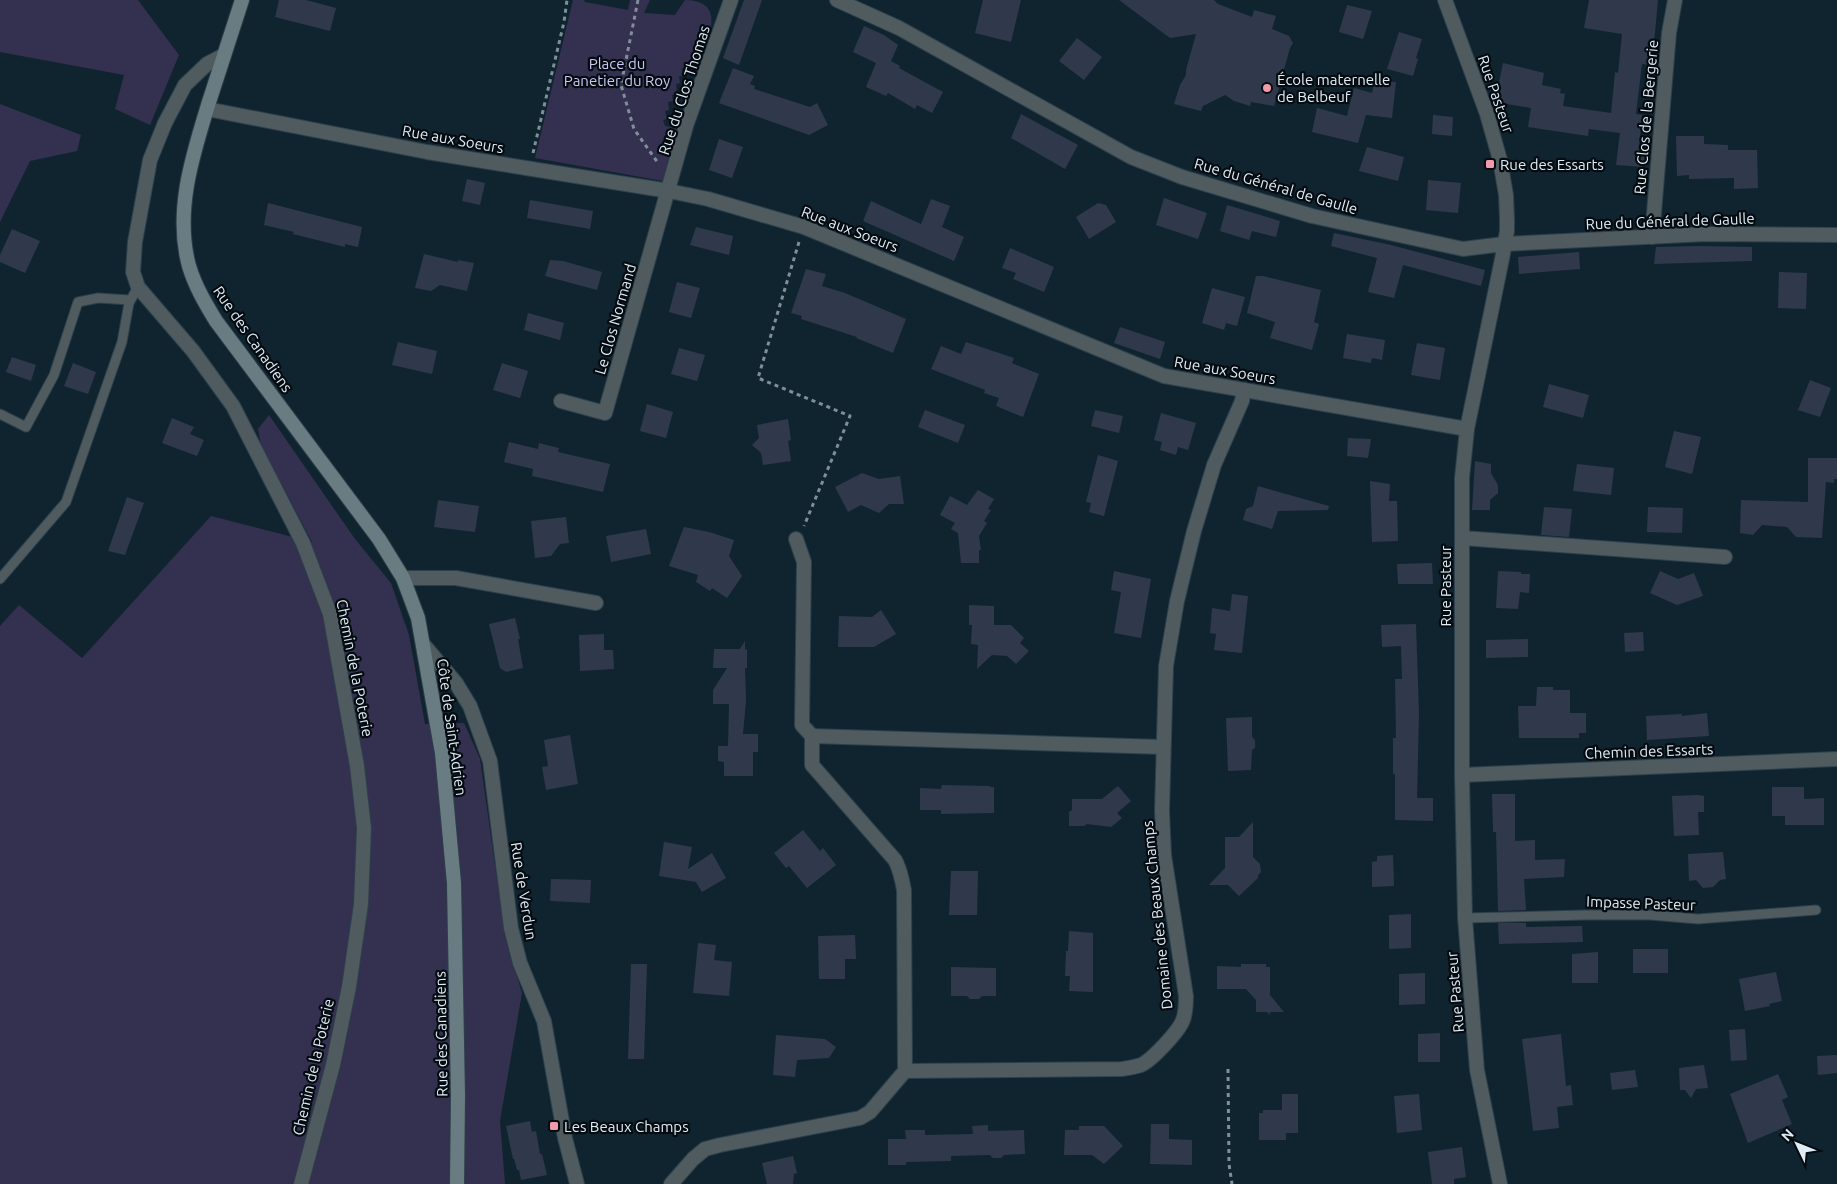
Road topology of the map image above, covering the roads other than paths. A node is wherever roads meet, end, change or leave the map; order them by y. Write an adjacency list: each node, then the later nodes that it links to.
1 (242, 0): 6 (main road, Rue des Canadiens)
2 (731, 0): 8 (street, Rue du Clos Thomas)
3 (837, 0): 11 (street, Rue du Général de Gaulle)
4 (1445, 0): 11 (street, Rue Pasteur)
5 (1674, 0): 10 (street, Rue Clos de la Bergerie)
6 (224, 55): 7 (main road, Rue des Canadiens); 12 (street, Chemin de la Poterie)
7 (207, 109): 8 (street, Rue aux Soeurs); 21 (main road, Rue des Canadiens)
8 (670, 186): 14 (street, Rue aux Soeurs); 15 (street, Le Clos Normand)
9 (1837, 235): 10 (street, Rue du Général de Gaulle)
10 (1652, 236): 11 (street, Rue du Général de Gaulle)
11 (1504, 244): 17 (street, Rue Pasteur)
12 (138, 287): 13 (lane); 33 (street, Chemin de la Poterie)
13 (130, 300): 16 (lane); 22 (lane)
14 (1244, 390): 17 (street, Rue aux Soeurs); 26 (street, Domaine des Beaux Champs)
15 (561, 401)
16 (0, 414)
17 (1466, 429): 18 (street, Rue Pasteur)
18 (1462, 538): 20 (street); 28 (street, Rue Pasteur)
19 (796, 539): 25 (street)
20 (1725, 556)
21 (403, 578): 23 (street); 24 (main road, Côte de Saint-Adrien)
22 (0, 579)
23 (596, 603)
24 (423, 644): 29 (main road, Côte de Saint-Adrien); 35 (street, Rue de Verdun)
25 (812, 736): 26 (street); 32 (street)
26 (1163, 747): 32 (street, Domaine des Beaux Champs)
27 (1837, 759): 28 (street, Chemin des Essarts)
28 (1462, 775): 31 (street, Rue Pasteur)
29 (454, 883): 34 (main road, Rue des Canadiens)
30 (1816, 910): 31 (lane, Impasse Pasteur)
31 (1465, 918): 37 (street, Rue Pasteur)
32 (906, 1071): 36 (street)
33 (301, 1184)
34 (457, 1184)
35 (577, 1184)
36 (671, 1184)
37 (1500, 1184)

